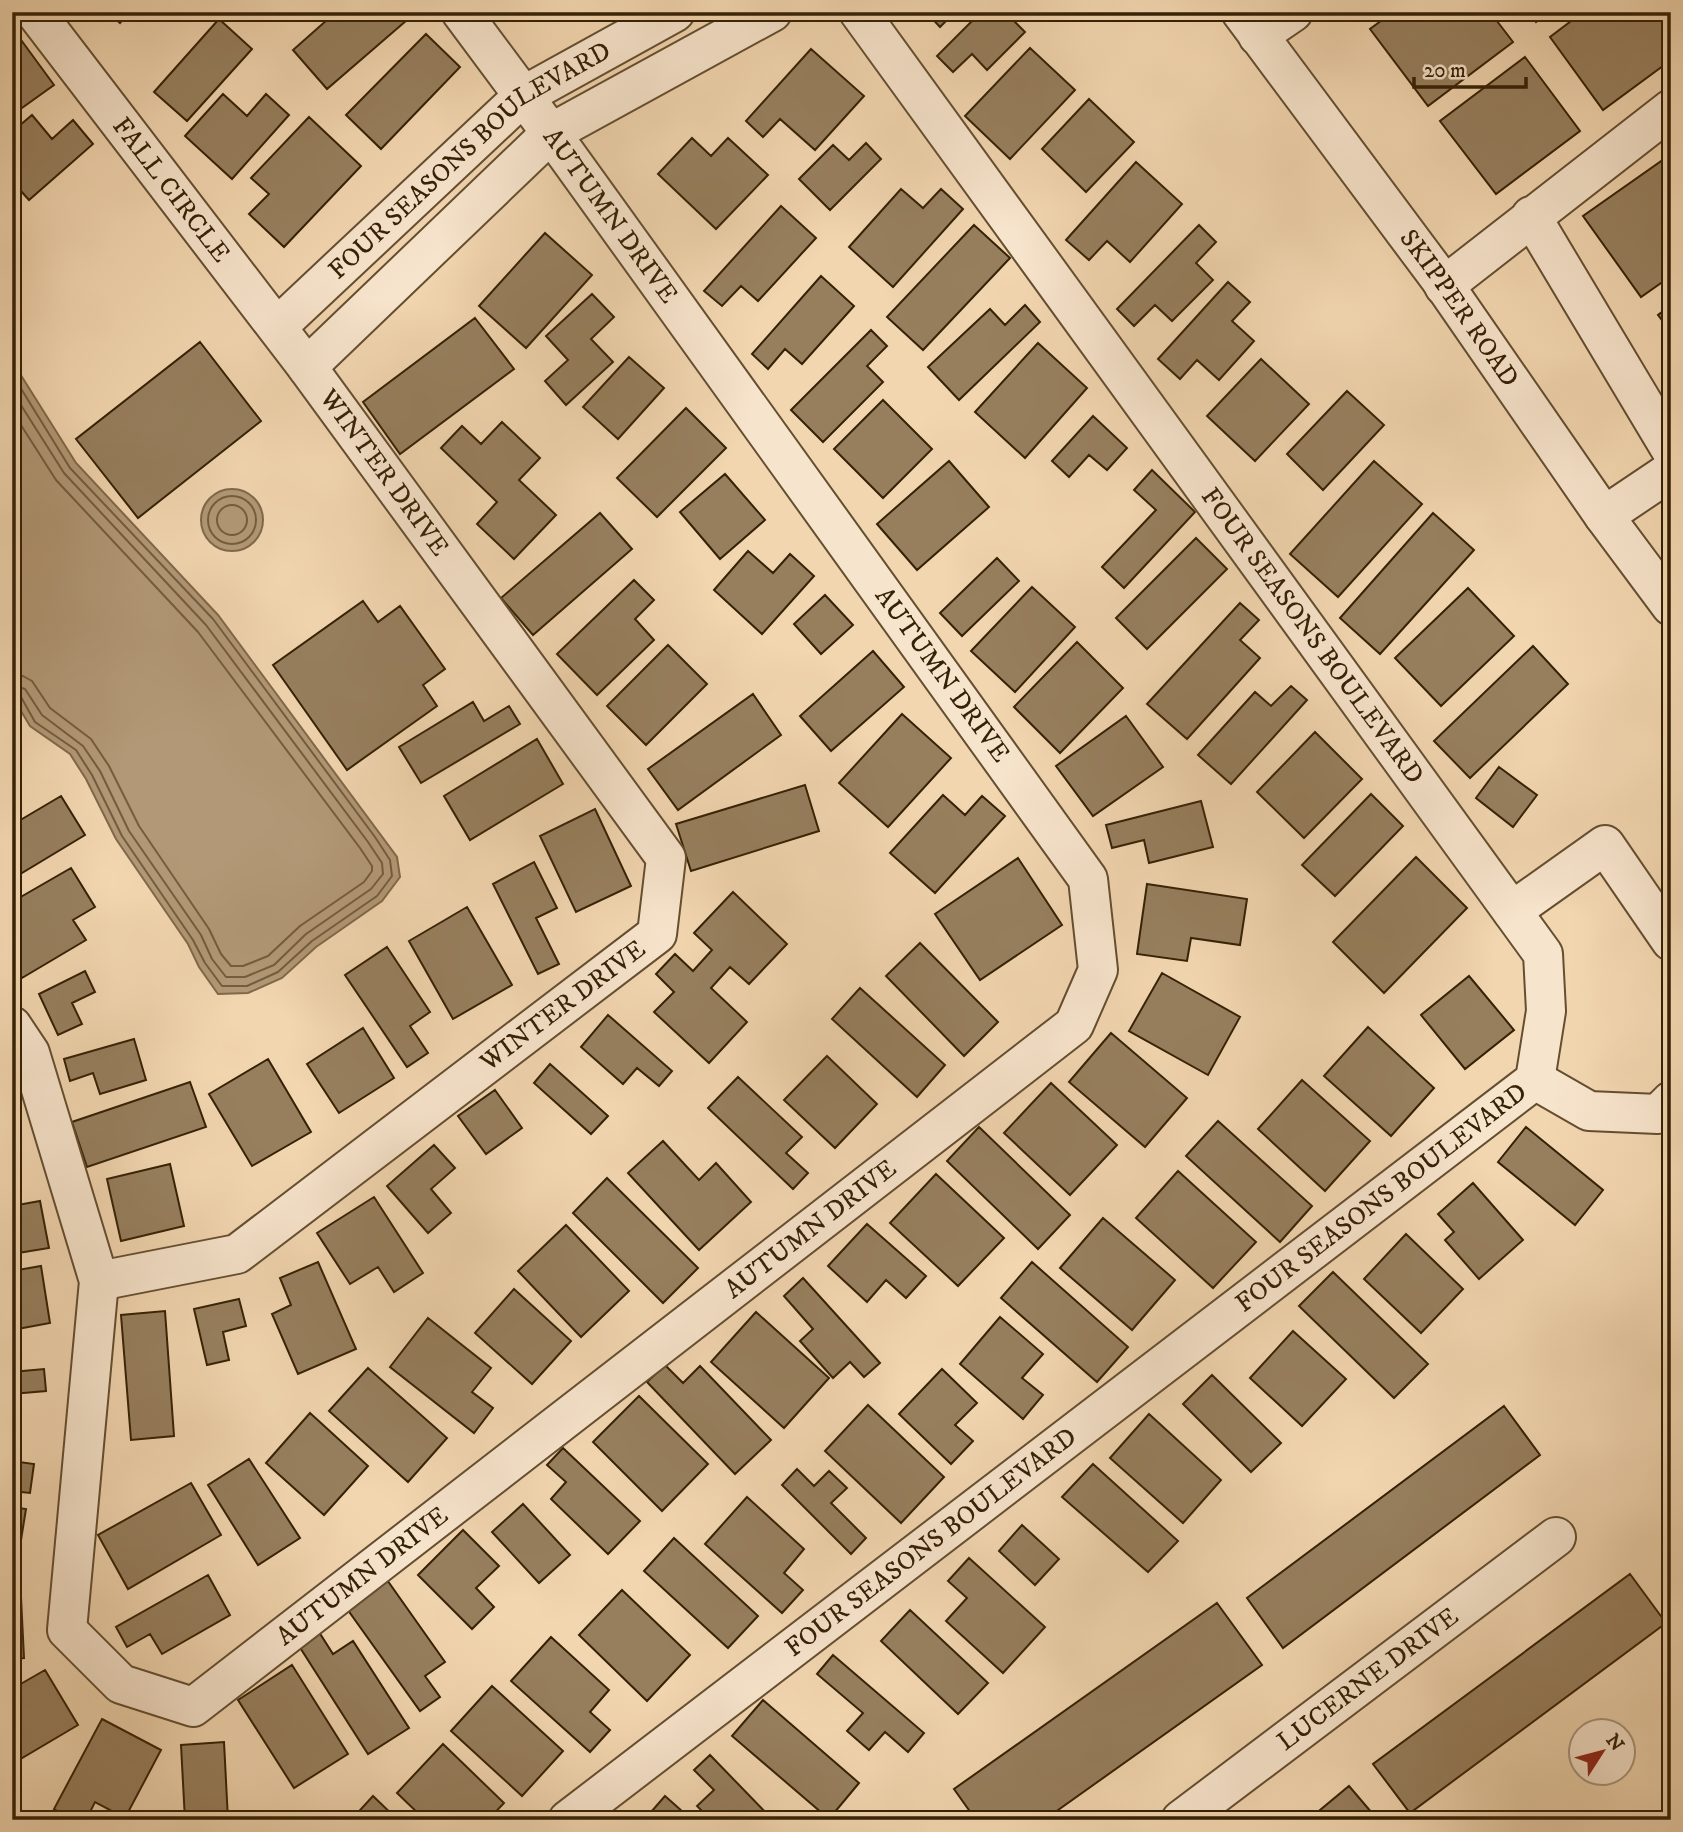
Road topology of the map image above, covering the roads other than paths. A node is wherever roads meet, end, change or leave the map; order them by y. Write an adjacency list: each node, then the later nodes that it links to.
1 (35, 12): 13 (street, FALL CIRCLE)
2 (461, 12): 8 (street, AUTUMN DRIVE)
3 (675, 12): 8 (street, FOUR SEASONS BOULEVARD)
4 (772, 12): 10 (street, FOUR SEASONS BOULEVARD)
5 (859, 12): 19 (street, FOUR SEASONS BOULEVARD)
6 (1293, 12): 7 (street)
7 (1249, 24): 12 (street, SKIPPER ROAD)
8 (523, 96): 10 (street, AUTUMN DRIVE); 13 (street, FOUR SEASONS BOULEVARD)
9 (1671, 109): 11 (street)
10 (551, 133): 14 (street, FOUR SEASONS BOULEVARD); 24 (street, AUTUMN DRIVE)
11 (1531, 216): 12 (street); 15 (street)
12 (1444, 286): 17 (street, SKIPPER ROAD)
13 (277, 327): 14 (street, FALL CIRCLE)
14 (307, 367): 24 (street, WINTER DRIVE)
15 (1671, 450)
16 (1671, 471): 17 (street)
17 (1604, 516): 18 (street, SKIPPER ROAD)
18 (1671, 606)
19 (1512, 911): 20 (street); 22 (street, FOUR SEASONS BOULEVARD)
20 (1671, 941)
21 (12, 1026): 24 (street, AUTUMN DRIVE)
22 (1535, 1080): 23 (street); 26 (street, FOUR SEASONS BOULEVARD)
23 (1671, 1101)
24 (99, 1281)
25 (1556, 1537): 27 (street, LUCERNE DRIVE)
26 (568, 1820)
27 (1181, 1820)

